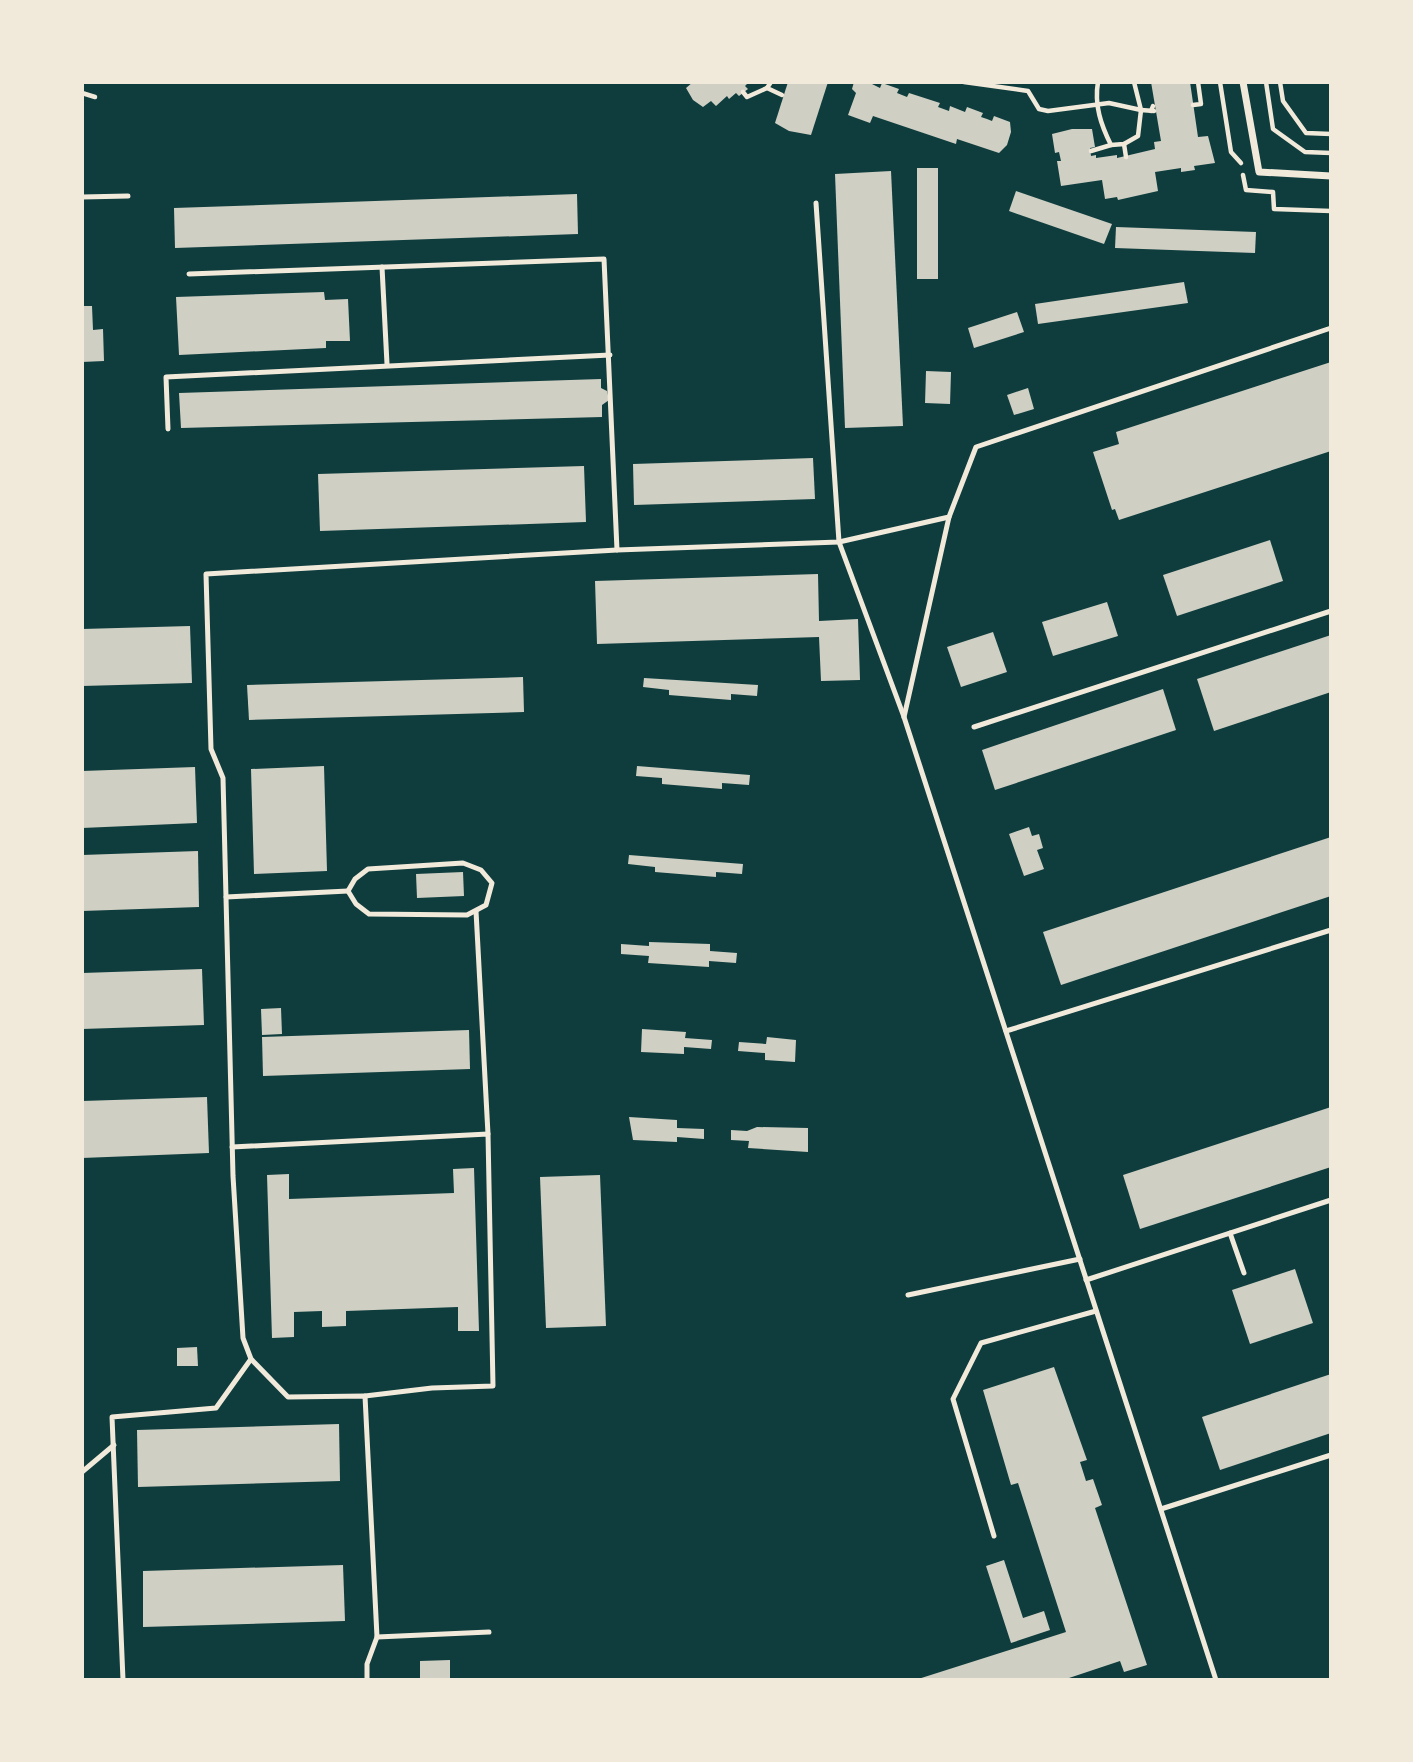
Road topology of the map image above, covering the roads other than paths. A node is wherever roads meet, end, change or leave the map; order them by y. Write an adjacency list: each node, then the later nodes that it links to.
1 (1243, 82): 2 (street)
2 (1331, 176)
3 (128, 196): 4 (lane)
4 (82, 197)
5 (816, 203): 13 (lane)
6 (382, 267): 7 (lane); 9 (lane); 10 (lane)
7 (189, 274)
8 (1331, 328): 12 (lane)
9 (611, 355): 10 (lane); 14 (lane)
10 (387, 364): 11 (lane)
11 (167, 429)
12 (948, 517): 13 (lane); 16 (lane)
13 (839, 542): 14 (lane); 16 (lane)
14 (617, 550): 19 (lane)
15 (1331, 611): 17 (lane)
16 (904, 717): 22 (lane)
17 (974, 727)
18 (348, 891): 19 (lane); 20 (lane); 20 (lane)
19 (226, 897): 24 (lane)
20 (476, 911): 23 (lane)
21 (1331, 930): 22 (lane)
22 (1006, 1031): 27 (lane)
23 (488, 1134): 24 (lane); 33 (lane)
24 (232, 1147): 32 (lane)
25 (1331, 1200): 26 (lane)
26 (1230, 1233): 28 (lane); 29 (lane)
27 (1080, 1259): 29 (lane); 30 (lane)
28 (1244, 1273)
29 (1086, 1280): 31 (lane)
30 (908, 1295)
31 (1096, 1311): 37 (lane); 38 (lane)
32 (251, 1359): 33 (lane); 34 (lane)
33 (365, 1396): 40 (lane)
34 (114, 1445): 36 (lane); 41 (lane)
35 (1331, 1455): 37 (lane)
36 (82, 1472)
37 (1161, 1509): 43 (lane)
38 (995, 1536)
39 (489, 1632): 40 (lane)
40 (377, 1637): 42 (lane)
41 (123, 1680)
42 (367, 1680)
43 (1216, 1680)

